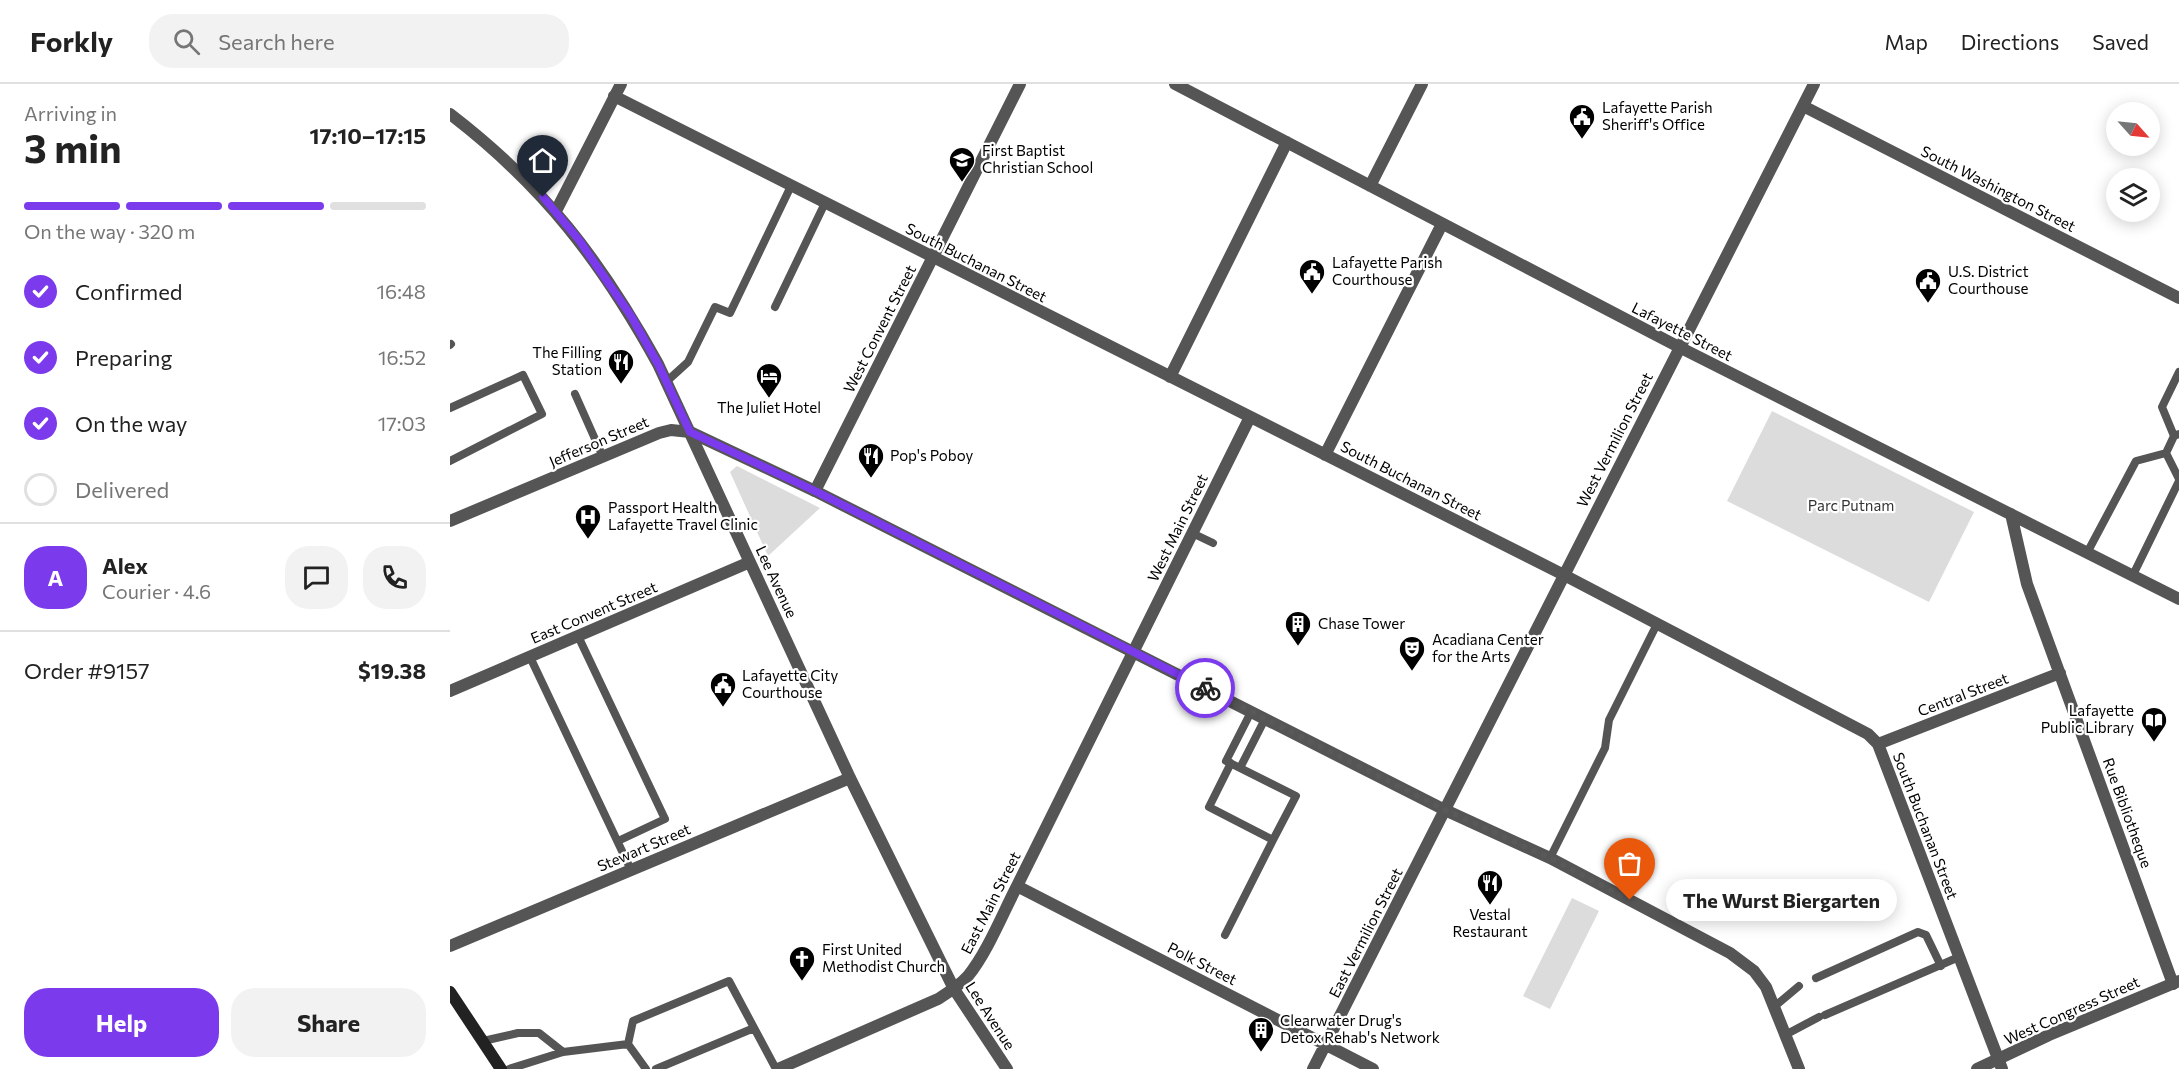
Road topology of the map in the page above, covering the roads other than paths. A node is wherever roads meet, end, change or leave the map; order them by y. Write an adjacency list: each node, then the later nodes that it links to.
1 (621, 84): 6 (street)
2 (1020, 84): 15 (street, West Convent Street)
3 (1175, 84): 9 (street, Lafayette Street)
4 (1422, 84): 11 (street)
5 (1814, 84): 7 (street, West Vermilion Street)
6 (614, 96): 10 (street, South Buchanan Street); 13 (street)
7 (1803, 106): 16 (street, South Washington Street); 18 (street, West Vermilion Street)
8 (450, 114): 13 (street, Lee Avenue)
9 (1287, 142): 11 (street, Lafayette Street); 20 (street)
10 (791, 186): 12 (street, South Buchanan Street); 21 (lane)
11 (1370, 186): 14 (street, Lafayette Street)
12 (825, 203): 15 (street, South Buchanan Street); 17 (lane)
13 (556, 211): 21 (street, Lee Avenue)
14 (1442, 224): 18 (street, Lafayette Street); 28 (street)
15 (933, 258): 20 (street, South Buchanan Street); 32 (street, West Convent Street)
16 (2179, 298)
17 (775, 307)
18 (1679, 347): 33 (street, Lafayette Street); 39 (street, West Vermilion Street)
19 (2179, 372): 26 (lane)
20 (1170, 377): 24 (street, South Buchanan Street)
21 (666, 382): 25 (street, Lee Avenue)
22 (575, 394): 29 (lane)
23 (450, 408): 30 (lane)
24 (1250, 417): 28 (street, South Buchanan Street); 35 (street, West Main Street)
25 (690, 432): 29 (street, Jefferson Street); 32 (street, Jefferson Street); 38 (street, Lee Avenue)
26 (2177, 435): 27 (lane)
27 (2166, 453): 31 (lane); 37 (lane)
28 (1325, 455): 39 (street, South Buchanan Street)
29 (603, 457): 34 (street, Jefferson Street)
30 (450, 461)
31 (2179, 480): 40 (lane)
32 (815, 491): 44 (street, Jefferson Street)
33 (2011, 514): 37 (street, Lafayette Street); 46 (street, Rue Bibliotheque)
34 (450, 521)
35 (1192, 533): 36 (lane); 44 (street, West Main Street)
36 (1213, 543)
37 (2087, 553): 40 (street, Lafayette Street)
38 (750, 562): 43 (street, East Convent Street); 53 (street, Lee Avenue)
39 (1564, 575): 42 (street, South Buchanan Street); 54 (street, West Vermilion Street)
40 (2133, 575): 41 (street, Lafayette Street)
41 (2179, 599)
42 (1657, 624): 50 (street, South Buchanan Street); 57 (lane)
43 (578, 636): 45 (street, East Convent Street); 56 (lane)
44 (1133, 652): 48 (street, Jefferson Street); 59 (street, East Main Street)
45 (530, 657): 47 (street, East Convent Street); 56 (lane)
46 (2060, 673): 50 (street, Central Street); 65 (street, Rue Bibliotheque)
47 (450, 692)
48 (1251, 712): 49 (street, Jefferson Street); 51 (lane)
49 (1265, 719): 52 (lane); 54 (street, Jefferson Street)
50 (1878, 744): 62 (street, South Buchanan Street)
51 (1231, 763): 52 (lane); 55 (lane)
52 (1240, 768): 55 (lane)
53 (850, 778): 58 (street, Stewart Street); 67 (street, Lee Avenue)
54 (1445, 810): 57 (street, Jefferson Street); 74 (street, East Vermilion Street)
55 (1274, 840): 60 (lane)
56 (618, 841): 58 (lane)
57 (1550, 858): 69 (street, Jefferson Street)
58 (631, 870): 61 (street, Stewart Street)
59 (1017, 886): 67 (street, East Main Street); 74 (street, Polk Street)
60 (1225, 935)
61 (450, 946)
62 (1959, 957): 63 (lane); 76 (street, South Buchanan Street)
63 (1941, 966): 64 (lane); 71 (lane)
64 (1816, 978)
65 (2177, 982): 76 (street, West Congress Street)
66 (1799, 986): 69 (lane)
67 (954, 989): 81 (street, East Main Street); 82 (street, Lee Avenue)
68 (450, 992): 72 (main road)
69 (1774, 1007): 71 (street, Jefferson Street)
70 (754, 1028): 73 (lane); 80 (lane); 81 (lane)
71 (1785, 1035): 85 (street, Jefferson Street)
72 (483, 1041): 75 (lane); 77 (main road)
73 (628, 1044): 75 (lane); 79 (lane)
74 (1326, 1044): 83 (street, East Vermilion Street); 84 (street, Polk Street)
75 (563, 1052): 78 (lane)
76 (2000, 1064): 86 (street, West Congress Street)
77 (501, 1069)
78 (509, 1069)
79 (646, 1069)
80 (656, 1069)
81 (777, 1069)
82 (1007, 1069)
83 (1313, 1069)
84 (1373, 1069)
85 (1799, 1069)
86 (1977, 1069)

